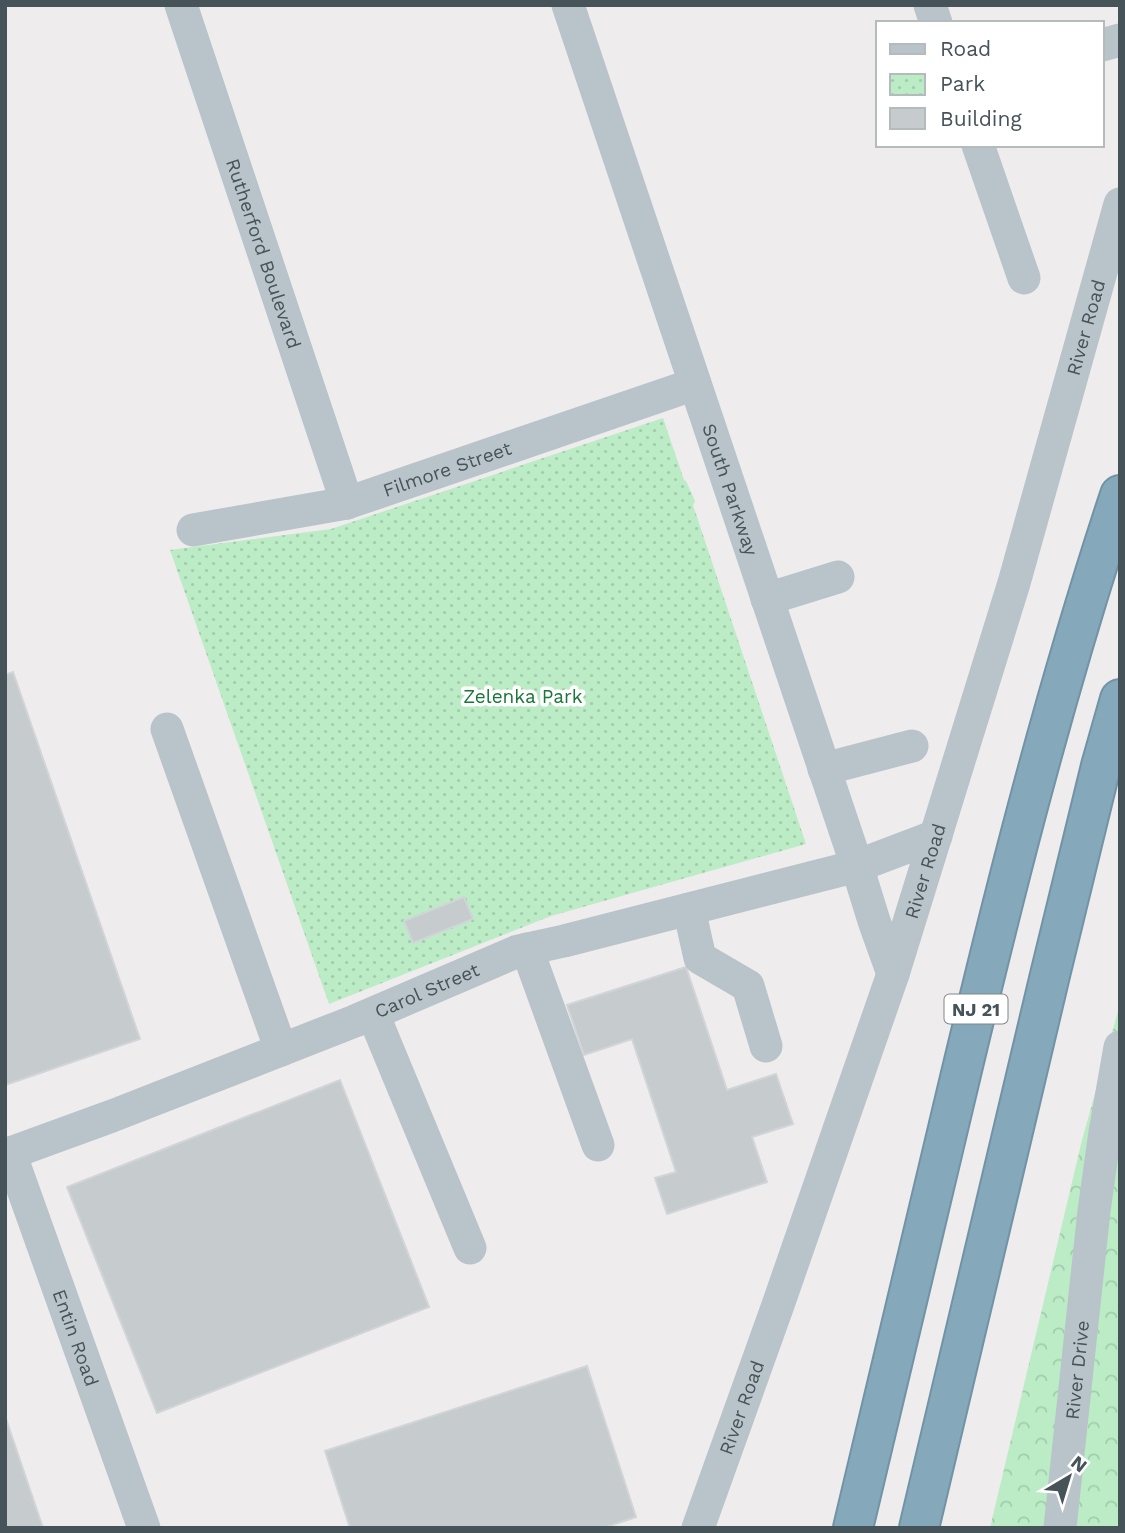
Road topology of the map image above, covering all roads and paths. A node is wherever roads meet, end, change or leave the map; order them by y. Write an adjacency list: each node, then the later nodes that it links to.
1 (181, 5): 8 (street, Rutherford Boulevard)
2 (568, 5): 6 (street, South Parkway)
3 (979, 147): 5 (street)
4 (1120, 204): 18 (street, River Road)
5 (1024, 278)
6 (695, 384): 8 (street, Filmore Street); 11 (street, South Parkway)
7 (1120, 495): 32 (highway, NJ 21)
8 (348, 503): 9 (street, Filmore Street)
9 (193, 530)
10 (838, 577): 11 (street)
11 (768, 599): 17 (street, South Parkway)
12 (1120, 699): 16 (highway)
13 (1120, 720): 16 (highway)
14 (167, 729): 26 (street)
15 (912, 746): 17 (street)
16 (1101, 766): 33 (highway)
17 (824, 769): 19 (street, South Parkway)
18 (936, 836): 19 (street, Carol Street); 22 (street, River Road)
19 (857, 866): 20 (street, Carol Street); 22 (street, South Parkway)
20 (689, 909): 21 (street, Carol Street); 24 (street)
21 (527, 949): 23 (street, Carol Street); 27 (street)
22 (893, 974): 31 (street, River Road)
23 (373, 1014): 26 (street, Carol Street); 29 (street)
24 (766, 1046)
25 (1120, 1047): 34 (street, River Drive)
26 (281, 1050): 28 (street, Carol Street)
27 (598, 1145)
28 (8, 1154): 30 (street, Entin Road)
29 (470, 1248)
30 (144, 1528)
31 (698, 1528)
32 (853, 1528)
33 (919, 1528)
34 (1060, 1528)

